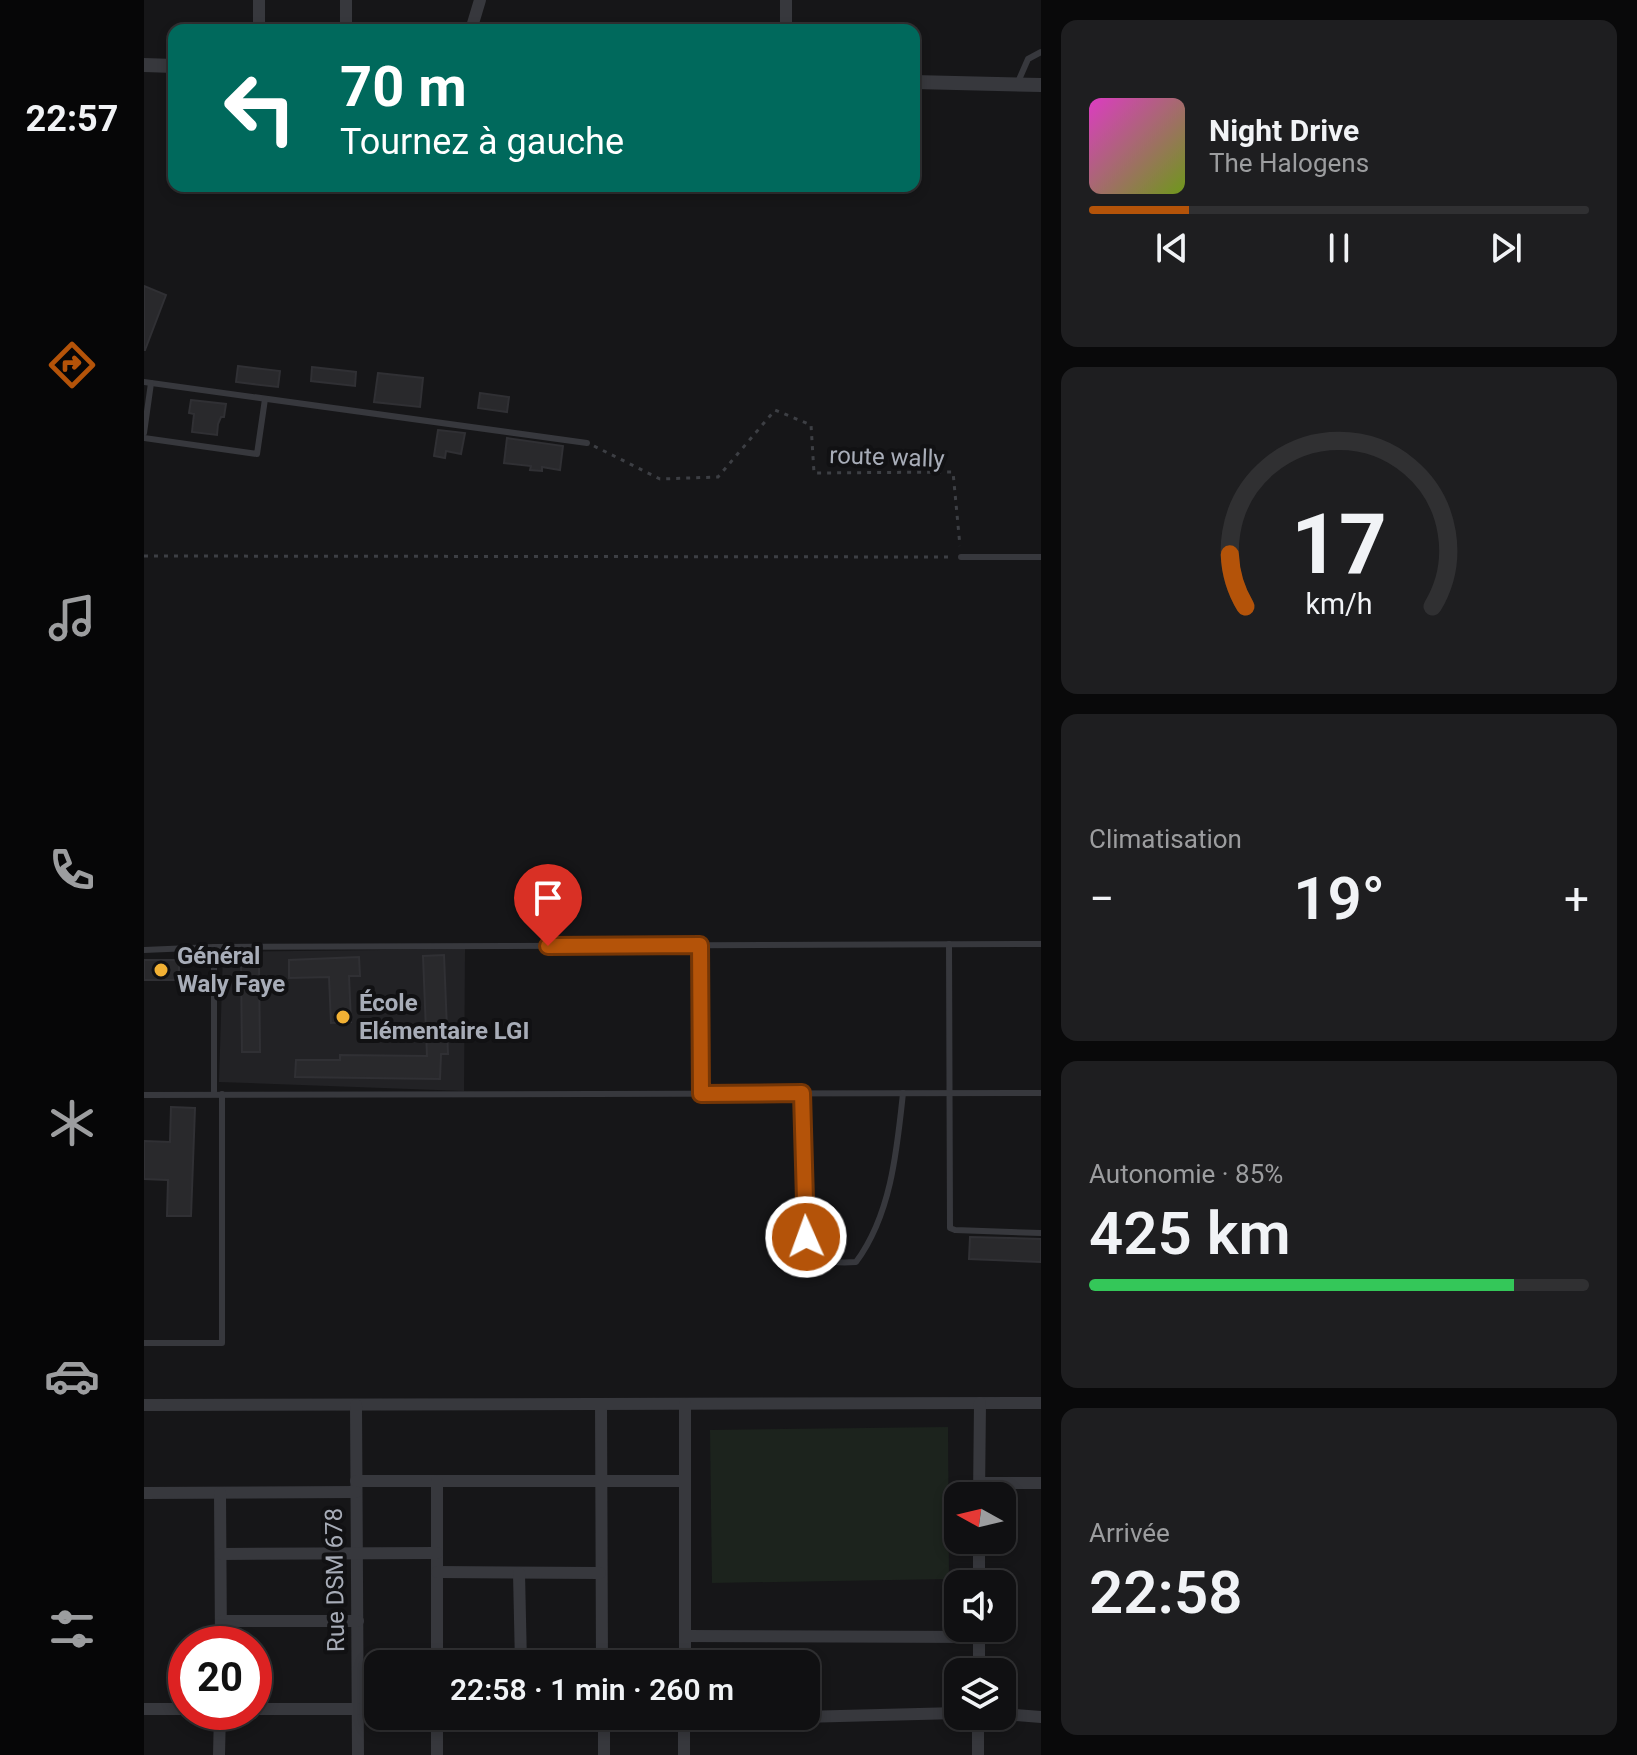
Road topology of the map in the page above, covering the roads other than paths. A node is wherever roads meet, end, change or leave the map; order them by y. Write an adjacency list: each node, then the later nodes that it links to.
1 (259, 0): 5 (street)
2 (346, 0): 6 (street)
3 (480, 0): 7 (street)
4 (786, 0): 8 (street)
5 (259, 24)
6 (346, 24)
7 (473, 24)
8 (786, 24)
9 (1041, 52): 13 (lane)
10 (144, 65): 11 (street)
11 (168, 66)
12 (920, 82): 13 (street)
13 (1017, 84): 14 (street)
14 (1041, 85)
15 (147, 383): 16 (lane); 17 (lane)
16 (265, 399): 17 (lane); 18 (lane)
17 (144, 436)
18 (587, 443)
19 (961, 557): 20 (lane)
20 (1041, 557)
21 (949, 944): 22 (lane); 23 (lane); 28 (lane)
22 (1041, 944)
23 (700, 945): 24 (lane); 31 (lane)
24 (214, 947): 25 (lane); 30 (lane)
25 (144, 950)
26 (802, 1093): 27 (lane); 27 (lane); 31 (lane)
27 (903, 1093): 28 (lane)
28 (951, 1093): 29 (lane); 33 (lane)
29 (1041, 1093)
30 (218, 1094): 31 (lane); 32 (lane); 34 (lane)
31 (701, 1094)
32 (144, 1095)
33 (1041, 1233)
34 (144, 1343)
35 (980, 1403): 36 (street); 38 (street); 44 (street)
36 (1041, 1403)
37 (601, 1404): 38 (street); 40 (street); 42 (street)
38 (685, 1404): 43 (street)
39 (144, 1405): 40 (street)
40 (356, 1405): 47 (street, Rue DSM 678)
41 (437, 1481): 42 (street); 47 (street); 51 (street)
42 (601, 1481): 43 (street); 55 (street)
43 (684, 1481): 60 (street)
44 (979, 1482)
45 (1041, 1483): 46 (street)
46 (1016, 1486)
47 (356, 1487): 49 (street); 50 (street, Rue DSM 678)
48 (144, 1493): 49 (street)
49 (220, 1493): 52 (street)
50 (357, 1553): 51 (street); 52 (street); 57 (street, Rue DSM 678)
51 (437, 1553): 53 (street)
52 (221, 1554): 56 (street)
53 (437, 1572): 54 (street); 61 (street)
54 (519, 1573): 55 (street); 62 (street)
55 (600, 1573): 63 (street)
56 (221, 1621): 57 (street); 58 (street)
57 (358, 1621): 68 (street, Rue DSM 678)
58 (221, 1626)
59 (944, 1633): 60 (street)
60 (685, 1636): 64 (street)
61 (437, 1650)
62 (521, 1650)
63 (602, 1650)
64 (685, 1650)
65 (144, 1709): 66 (street)
66 (168, 1709)
67 (272, 1709): 68 (street)
68 (358, 1709): 79 (street, Rue DSM 678)
69 (944, 1713): 71 (street)
70 (1016, 1715): 72 (street)
71 (820, 1716)
72 (1041, 1717)
73 (220, 1730): 78 (street)
74 (437, 1730): 80 (street)
75 (604, 1730): 81 (street)
76 (684, 1730): 82 (street)
77 (978, 1730): 83 (street)
78 (219, 1755)
79 (358, 1755)
80 (437, 1755)
81 (604, 1755)
82 (684, 1755)
83 (978, 1755)

